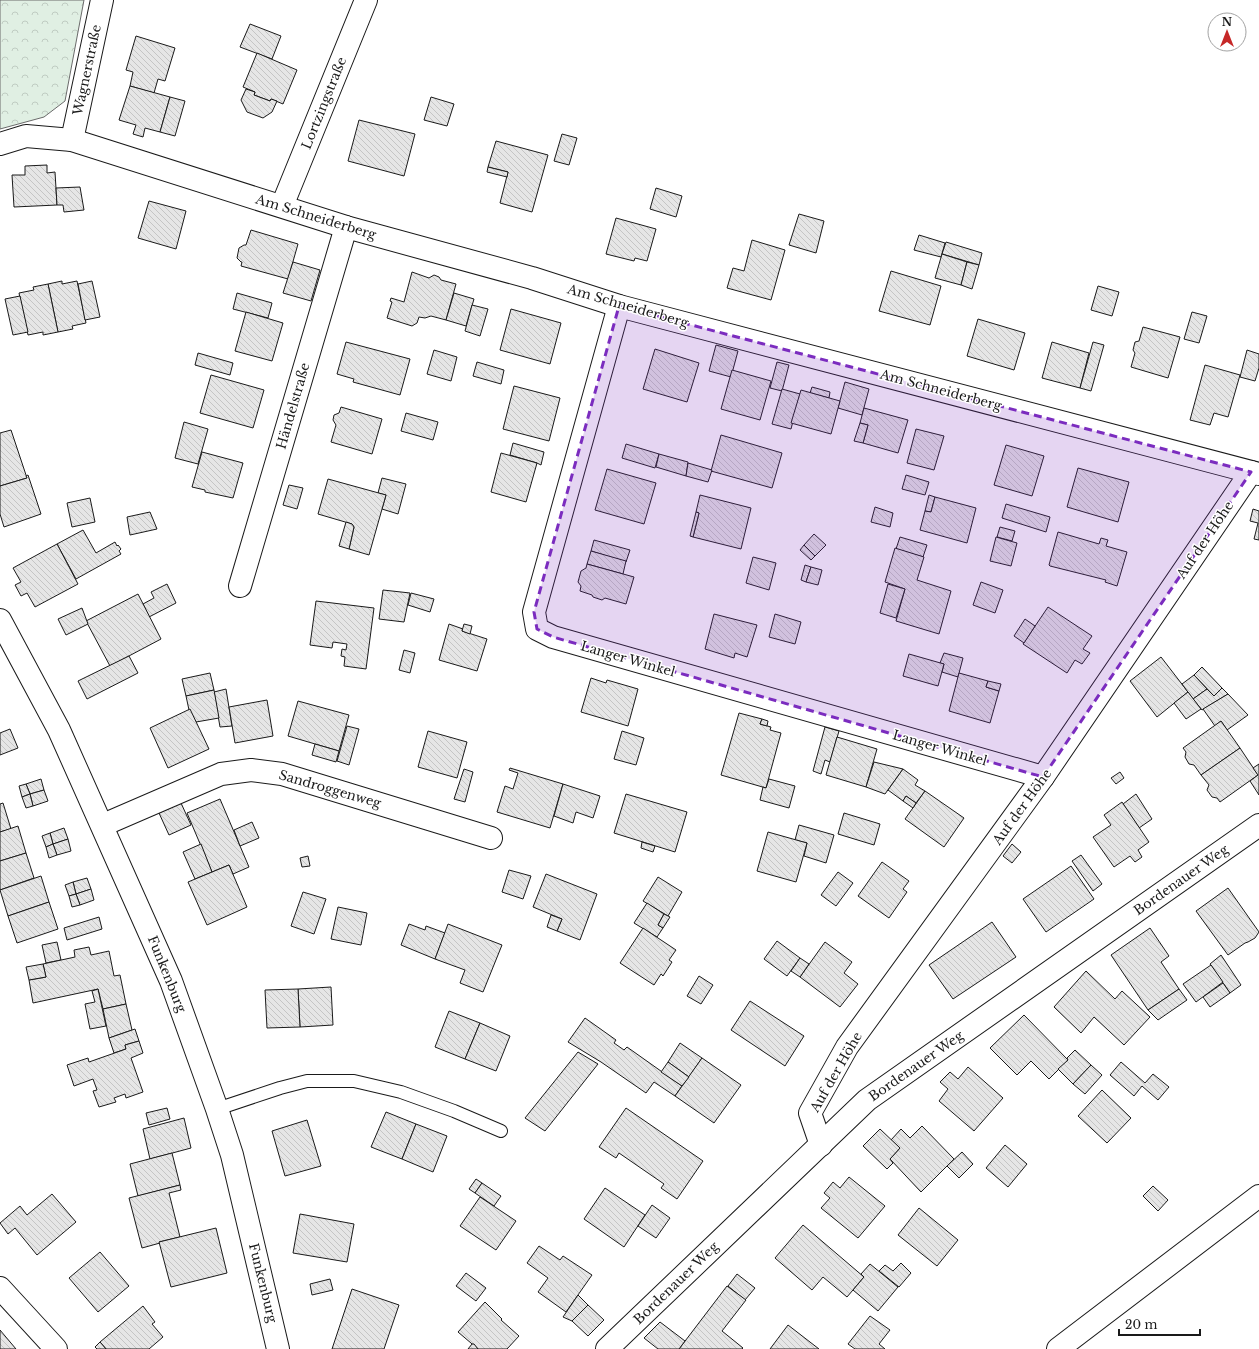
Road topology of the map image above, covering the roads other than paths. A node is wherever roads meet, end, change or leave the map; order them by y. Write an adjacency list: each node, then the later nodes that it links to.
1 (102, 0): 3 (street, Wagnerstraße)
2 (366, 0): 5 (street, Lortzingstraße)
3 (72, 140): 4 (street, Am Schneiderberg); 5 (street, Am Schneiderberg)
4 (0, 144)
5 (282, 206): 6 (street, Am Schneiderberg)
6 (346, 227): 7 (street, Am Schneiderberg); 9 (street, Händelstraße)
7 (620, 306): 8 (street, Am Schneiderberg); 11 (street, Langer Winkel)
8 (1255, 473): 11 (street, Auf der Höhe)
9 (240, 586)
10 (0, 620): 12 (street, Funkenburg)
11 (1043, 777): 17 (street, Auf der Höhe)
12 (103, 825): 14 (street, Sandroggenweg); 15 (street, Funkenburg)
13 (1259, 825): 17 (street, Bordenauer Weg)
14 (491, 838)
15 (217, 1109): 16 (lane); 21 (street, Funkenburg)
16 (501, 1131)
17 (821, 1144): 22 (street, Bordenauer Weg)
18 (1259, 1196): 23 (street)
19 (0, 1288): 20 (street)
20 (56, 1349)
21 (278, 1349)
22 (607, 1349)
23 (1058, 1349)

